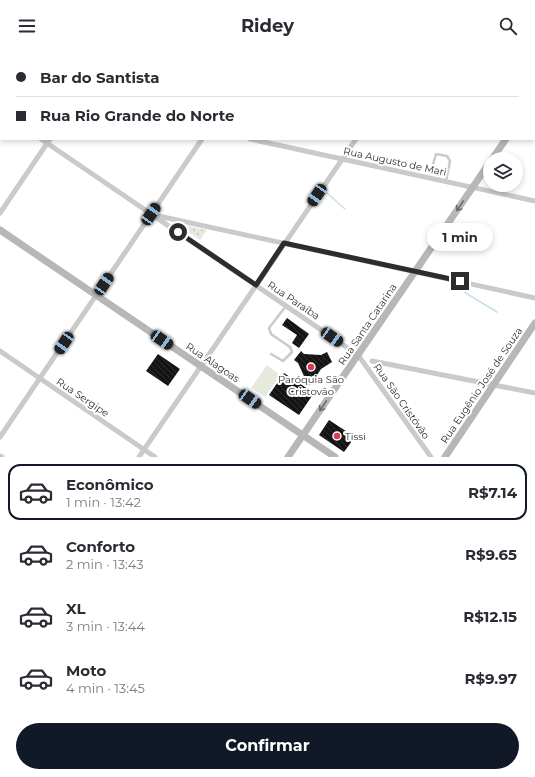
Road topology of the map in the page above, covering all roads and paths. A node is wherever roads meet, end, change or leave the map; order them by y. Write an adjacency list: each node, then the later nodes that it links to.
1 (201, 140): 14 (street)
2 (255, 140): 7 (street, Rua Augusto de Mari)
3 (355, 140): 7 (street)
4 (505, 140): 6 (street)
5 (49, 141): 13 (street); 14 (street, Rua Paraíba)
6 (497, 152)
7 (342, 159): 10 (street, Rua Augusto de Mari); 16 (street)
8 (432, 168): 10 (lane)
9 (483, 172): 11 (street, Rua Santa Catarina)
10 (446, 182): 11 (street, Rua Augusto de Mari)
11 (473, 187): 12 (street, Rua Augusto de Mari); 17 (street, Rua Santa Catarina, one-way to 17)
12 (535, 201)
13 (0, 213)
14 (151, 214): 16 (street); 18 (street, Rua Paraíba); 19 (street)
15 (0, 230): 19 (street, Rua Alagoas)
16 (284, 243): 17 (street); 18 (street)
17 (415, 272): 20 (street); 25 (street, Rua Santa Catarina)
18 (256, 285): 21 (street, Rua Paraíba); 27 (street)
19 (96, 295): 27 (street, Rua Alagoas); 28 (street)
20 (535, 298)
21 (286, 306): 24 (lane); 25 (street, Rua Paraíba)
22 (535, 323): 29 (street, Rua Eugênio José de Souza)
23 (0, 351): 28 (street, Rua Sergipe)
24 (271, 354)
25 (358, 355): 31 (street, Rua Santa Catarina, one-way to 31); 38 (street, Rua São Cristóvão)
26 (372, 361): 29 (street)
27 (201, 366): 31 (street, Rua Alagoas); 33 (street)
28 (40, 378): 32 (street); 33 (street, Rua Sergipe)
29 (494, 384): 30 (street); 39 (street, Rua Eugênio José de Souza)
30 (535, 393)
31 (303, 435): 36 (street, Rua Santa Catarina); 37 (street, Rua Alagoas)
32 (0, 437)
33 (144, 449): 34 (street); 35 (street, Rua Sergipe)
34 (139, 457)
35 (156, 457)
36 (288, 457)
37 (335, 457)
38 (431, 457)
39 (444, 457)

